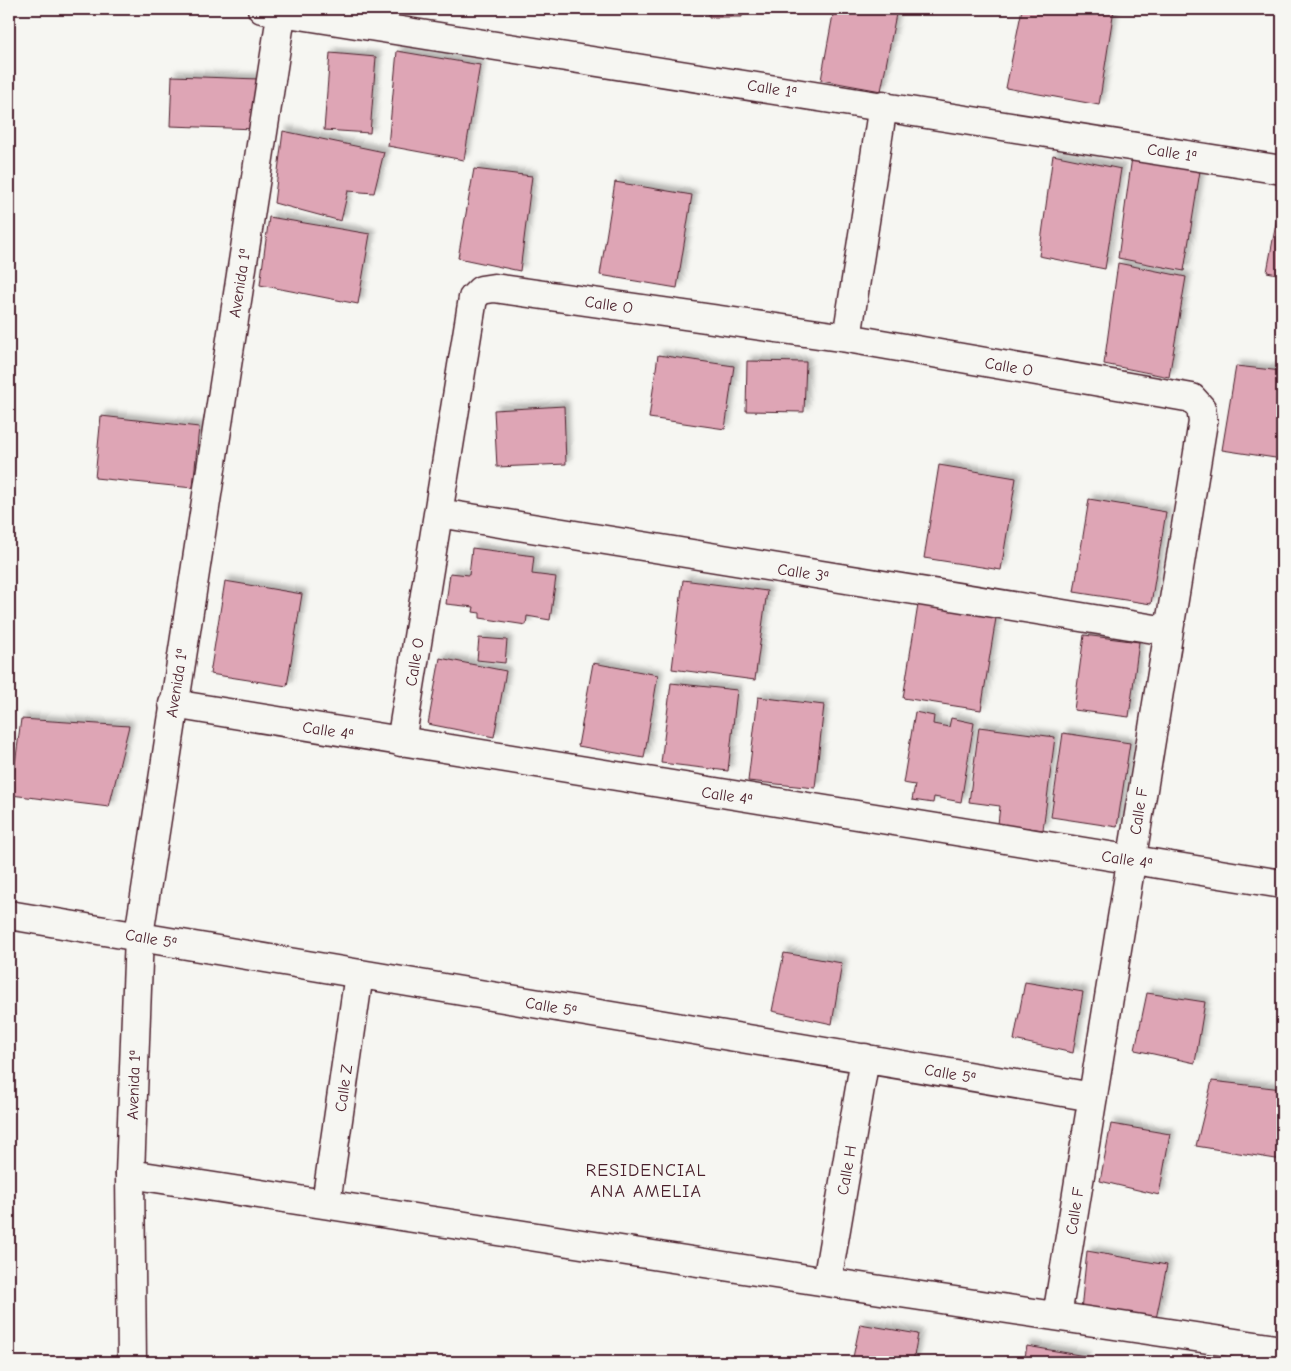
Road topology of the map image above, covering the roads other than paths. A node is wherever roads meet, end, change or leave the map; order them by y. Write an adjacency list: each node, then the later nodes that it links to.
1 (275, 10): 2 (street, Calle 1ª); 8 (street, Avenida 1ª)
2 (883, 105): 3 (street, Calle 1ª); 4 (street)
3 (1282, 170)
4 (847, 338): 5 (street, Calle O); 6 (street, Calle O)
5 (1192, 398): 7 (street, Calle F)
6 (439, 513): 7 (street, Calle 3ª); 9 (street, Calle O)
7 (1167, 631): 10 (street, Calle F)
8 (173, 704): 9 (street, Calle 4ª); 13 (street, Avenida 1ª)
9 (401, 742): 10 (street, Calle 4ª)
10 (1130, 860): 11 (street, Calle 4ª); 16 (street, Calle F)
11 (1282, 884)
12 (9, 915): 13 (street, Calle 5ª)
13 (138, 935): 14 (street, Calle 5ª); 17 (street, Avenida 1ª)
14 (360, 974): 15 (street, Calle 5ª); 18 (street, Calle Z)
15 (865, 1058): 16 (street, Calle 5ª); 19 (street, Calle H)
16 (1092, 1097): 20 (street, Calle F)
17 (130, 1174): 18 (street); 22 (street, Avenida 1ª)
18 (326, 1203): 19 (street)
19 (827, 1282): 20 (street)
20 (1058, 1316): 21 (street)
21 (1282, 1350)
22 (132, 1362)

